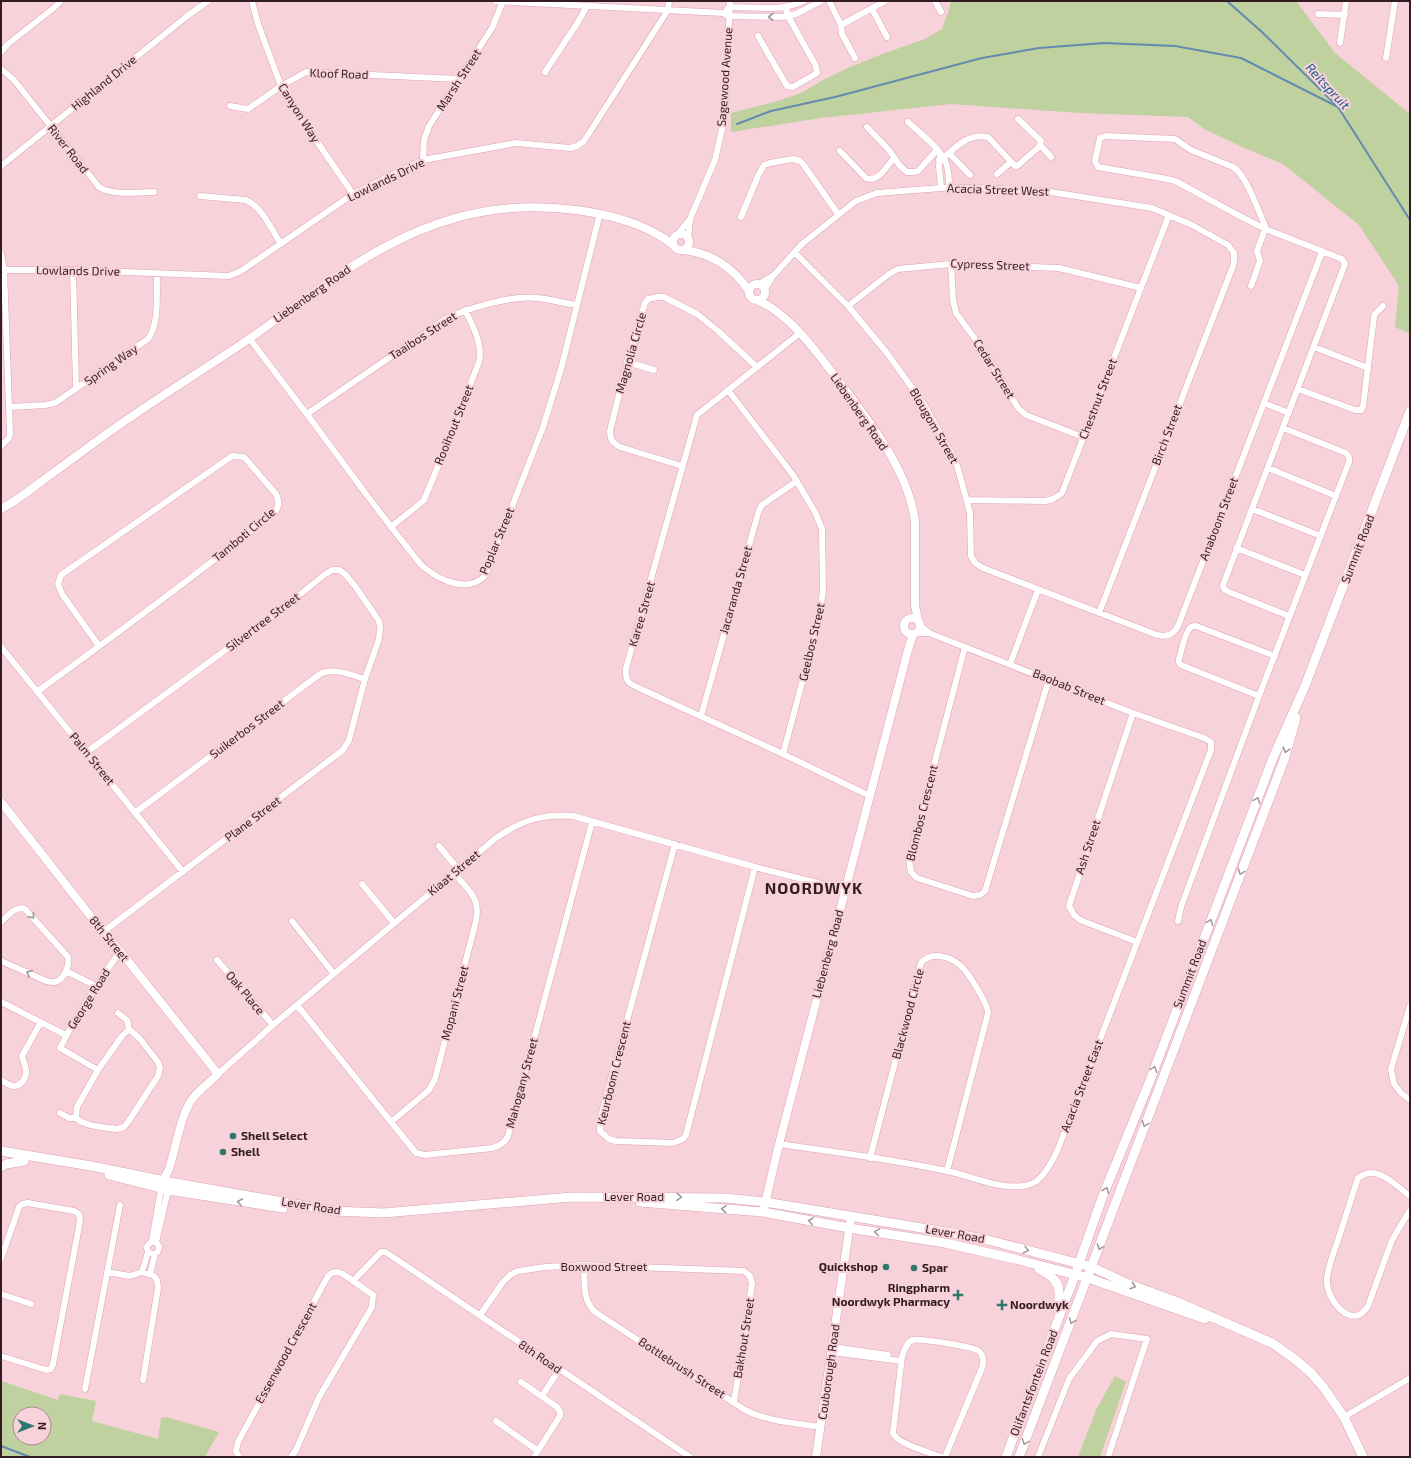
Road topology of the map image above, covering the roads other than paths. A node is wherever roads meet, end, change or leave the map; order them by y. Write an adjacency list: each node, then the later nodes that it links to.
1 (61, 1): 28 (street)
2 (208, 1): 38 (street, Highland Drive)
3 (252, 1): 34 (street, Canyon Way)
4 (496, 1): 5 (street)
5 (503, 1): 15 (street); 33 (street, Marsh Street)
6 (669, 1): 18 (street)
7 (804, 1): 16 (street)
8 (820, 1): 23 (street)
9 (829, 1): 24 (street)
10 (885, 1): 17 (street)
11 (935, 1): 19 (street)
12 (1346, 1): 22 (street)
13 (1395, 1): 30 (street)
14 (729, 4): 16 (street); 20 (street, Sagewood Avenue)
15 (587, 6): 18 (street); 32 (street)
16 (786, 7): 23 (street)
17 (872, 9): 24 (street); 26 (street)
18 (668, 10): 20 (street); 46 (street, Lowlands Drive)
19 (941, 12)
20 (726, 14): 23 (street, one-way to 20); 62 (street, Sagewood Avenue)
21 (1318, 14): 22 (street)
22 (1345, 15): 27 (street)
23 (788, 16): 25 (street)
24 (841, 25): 29 (street)
25 (758, 36)
26 (887, 37)
27 (1340, 43)
28 (1, 52)
29 (855, 58)
30 (1386, 58)
31 (1, 69): 38 (street, River Road)
32 (546, 72)
33 (459, 80): 34 (street, Kloof Road); 46 (street, Marsh Street)
34 (281, 86): 35 (street, Kloof Road); 56 (street, Canyon Way)
35 (230, 106)
36 (1018, 119): 40 (street)
37 (908, 122): 43 (street)
38 (50, 126): 48 (street, Highland Drive); 55 (street, River Road)
39 (867, 127): 45 (street)
40 (1040, 144): 44 (street); 47 (street)
41 (840, 151): 45 (street)
42 (949, 153): 43 (street); 47 (street); 50 (street)
43 (940, 156): 45 (street); 51 (street); 52 (street)
44 (1051, 157)
45 (894, 158)
46 (423, 160): 56 (street, Lowlands Drive)
47 (1011, 162): 49 (street)
48 (1, 166)
49 (997, 174)
50 (970, 175)
51 (948, 179): 52 (street); 54 (street)
52 (940, 180): 53 (street)
53 (940, 188): 54 (street, Acacia Street West); 59 (street, Acacia Street West)
54 (949, 188): 60 (street, Acacia Street West)
55 (154, 192)
56 (353, 194): 67 (street, Lowlands Drive)
57 (200, 196): 67 (street)
58 (600, 213): 64 (street, Liebenberg Road); 85 (street, Poplar Street); 91 (street, Liebenberg Road)
59 (838, 214): 61 (street); 72 (street, Acacia Street West)
60 (1169, 214): 74 (street, Acacia Street West); 82 (street, Chestnut Street)
61 (741, 217)
62 (690, 219): 65 (street, Sagewood Avenue); 66 (street, Sagewood Avenue)
63 (1265, 229): 63 (street); 70 (street); 80 (street)
64 (658, 234): 65 (street, Liebenberg Road); 68 (street, Liebenberg Road)
65 (676, 235): 66 (street); 68 (street)
66 (688, 240): 69 (street); 71 (street)
67 (281, 244): 78 (street, Lowlands Drive)
68 (673, 245): 69 (street)
69 (682, 250): 71 (street)
70 (1322, 252): 92 (street); 100 (street, Anaboom Street)
71 (702, 253): 79 (street)
72 (794, 253): 81 (street, Acacia Street West); 86 (street, Blougom Street)
73 (1, 254): 76 (street)
74 (1235, 257): 121 (street, Birch Street)
75 (951, 264): 82 (street, Cypress Street); 86 (street, Cypress Street); 106 (street, Cedar Street)
76 (4, 270): 77 (street, Lowlands Drive); 101 (street)
77 (73, 270): 78 (street, Lowlands Drive); 97 (street)
78 (157, 273): 97 (street, Spring Way)
79 (741, 279): 81 (street); 83 (street)
80 (1251, 286)
81 (761, 287): 83 (street); 84 (street); 88 (street, Liebenberg Road)
82 (1141, 288): 106 (street, Chestnut Street)
83 (749, 291): 84 (street)
84 (757, 300): 88 (street, Liebenberg Road)
85 (576, 305): 89 (street, Taaibos Street); 115 (street, Poplar Street)
86 (848, 306): 112 (street, Blougom Street)
87 (1383, 306): 95 (street)
88 (773, 309): 90 (street, Liebenberg Road)
89 (465, 310): 104 (street, Taaibos Street); 115 (street, Rooihout Street)
90 (800, 333): 94 (street, Karee Street); 120 (street, Liebenberg Road)
91 (249, 338): 104 (street, Poplar Street); 113 (street, Liebenberg Road)
92 (1314, 347): 95 (street); 98 (street)
93 (627, 362): 94 (street, Magnolia Circle); 96 (street); 108 (street, Magnolia Circle)
94 (757, 367): 99 (street, Karee Street)
95 (1368, 368): 98 (street)
96 (654, 370)
97 (76, 388): 101 (street, Spring Way)
98 (1298, 389): 103 (street)
99 (728, 390): 108 (street, Karee Street); 110 (street, Geelbos Street)
100 (1264, 403): 103 (street); 124 (street, Anaboom Street)
101 (10, 407): 107 (street)
102 (1410, 411): 135 (main road, Summit Road)
103 (1289, 413): 105 (street)
104 (307, 414): 115 (street, Poplar Street)
105 (1283, 428): 109 (street); 111 (street)
106 (1083, 437): 112 (street, Chestnut Street)
107 (1, 446)
108 (682, 466): 139 (street, Karee Street)
109 (1268, 468): 111 (street); 114 (street)
110 (797, 481): 139 (street, Jacaranda Street); 142 (street, Geelbos Street)
111 (1336, 496): 116 (street)
112 (967, 500): 119 (street, Blougom Street)
113 (3, 509)
114 (1252, 509): 116 (street); 117 (street)
115 (391, 527)
116 (1321, 536): 118 (street)
117 (1236, 548): 118 (street); 122 (street)
118 (1305, 576): 122 (street)
119 (1038, 590): 121 (street, Blougom Street); 132 (street)
120 (915, 605): 123 (street, Liebenberg Road); 125 (street, Liebenberg Road)
121 (1099, 613): 124 (street, Blougom Street)
122 (1289, 616): 131 (street)
123 (909, 618): 125 (street); 126 (street, Liebenberg Road)
124 (1178, 626)
125 (917, 628): 126 (street); 129 (street, Baobab Street); 130 (street, Liebenberg Road)
126 (905, 630): 130 (street, Liebenberg Road)
127 (99, 646): 127 (street, Tamboti Circle); 136 (street, Tamboti Circle)
128 (1, 647): 136 (street, Palm Street)
129 (965, 647): 132 (street, Baobab Street); 134 (street, Blombos Crescent)
130 (908, 650): 143 (street, Liebenberg Road)
131 (1274, 656): 137 (street); 137 (street)
132 (1010, 664): 134 (street, Baobab Street)
133 (365, 679): 141 (street, Silvertree Street); 145 (street, Suikerbos Street); 151 (street, Plane Street)
134 (1049, 679): 138 (street, Baobab Street)
135 (1305, 686): 200 (main road, Summit Road, one-way to 135); 202 (main road, Summit Road, one-way to 202)
136 (38, 691): 141 (street, Palm Street)
137 (1259, 696): 154 (street)
138 (1133, 713): 140 (street, Baobab Street); 159 (street, Ash Street)
139 (701, 716): 142 (street, Karee Street)
140 (1210, 741): 159 (street, Acacia Street East)
141 (87, 752): 145 (street, Palm Street)
142 (783, 754): 143 (street, Karee Street)
143 (870, 796): 153 (street, Liebenberg Road)
144 (1, 802): 158 (street, 8th Street)
145 (136, 812): 151 (street, Palm Street)
146 (592, 822): 147 (street, Kiaat Street); 150 (street, Kiaat Street); 180 (street, Mahogany Street)
147 (675, 844): 149 (street, Kiaat Street); 149 (street, Keurboom Crescent)
148 (439, 846): 150 (street, Mopani Street)
149 (755, 867): 153 (street, Kiaat Street)
150 (456, 871): 157 (street, Kiaat Street); 180 (street, Mopani Street)
151 (183, 872): 158 (street, Plane Street)
152 (362, 884): 157 (street)
153 (845, 890): 181 (street, Liebenberg Road)
154 (1178, 920)
155 (292, 921): 164 (street)
156 (1, 922): 163 (street, one-way to 163)
157 (394, 923): 164 (street, Kiaat Street)
158 (103, 932): 160 (street, 8th Street)
159 (1137, 942): 187 (street, Acacia Street East)
160 (120, 951): 165 (street, George Road); 175 (street, 8th Street)
161 (217, 960): 171 (street, Oak Place)
162 (1, 961): 163 (street, one-way to 162)
163 (66, 971): 165 (street)
164 (334, 974): 167 (street, Kiaat Street)
165 (96, 986): 173 (street, George Road)
166 (1, 1002): 170 (street)
167 (297, 1005): 171 (street, Kiaat Street); 180 (street, Mahogany Street)
168 (1410, 1006): 177 (street)
169 (118, 1013): 172 (street)
170 (41, 1022): 173 (street); 176 (street)
171 (273, 1025): 175 (street, Kiaat Street)
172 (129, 1029): 174 (street); 179 (street)
173 (66, 1035): 174 (street, George Road)
174 (98, 1070): 179 (street)
175 (218, 1074): 188 (street, Kiaat Street)
176 (1, 1080)
177 (1410, 1100)
178 (60, 1113): 179 (street)
179 (76, 1118)
180 (391, 1122)
181 (779, 1144): 184 (street, Acacia Street East); 190 (street, Liebenberg Road)
182 (1, 1151): 188 (main road, Lever Road)
183 (1, 1157): 185 (main road, Lever Road)
184 (870, 1158): 187 (street, Acacia Street East); 187 (street, Blackwood Circle)
185 (24, 1161): 186 (main road); 188 (main road, Lever Road)
186 (1, 1167)
187 (947, 1171)
188 (165, 1185): 190 (main road, Lever Road, one-way to 190); 193 (main road, Lever Road, one-way to 188); 196 (street, Kiaat Street)
189 (1410, 1196): 192 (street)
190 (765, 1202): 193 (street, Liebenberg Road); 194 (main road, Lever Road)
191 (120, 1205): 203 (street)
192 (1410, 1210)
193 (763, 1212): 195 (main road, Lever Road, one-way to 193)
194 (851, 1216): 195 (street, Couborough Road); 200 (main road, Lever Road, one-way to 200)
195 (849, 1228): 199 (main road, Lever Road, one-way to 195); 215 (street, Couborough Road)
196 (154, 1242): 197 (street); 197 (street)
197 (151, 1253): 204 (street); 205 (street)
198 (1, 1259): 216 (street)
199 (1028, 1263): 207 (main road, Lever Road); 213 (main road)
200 (1079, 1263): 202 (main road, Lever Road); 207 (main road, Olifantsfontein Road)
201 (584, 1265): 206 (street, Boxwood Street); 212 (street, Boxwood Street); 224 (street, Bottlebrush Street)
202 (1092, 1268): 208 (main road, Olifantsfontein Road); 214 (main road, Lever Road, one-way to 214)
203 (107, 1272): 204 (street); 222 (street)
204 (142, 1272): 205 (street)
205 (150, 1274): 220 (street)
206 (749, 1274): 224 (street, Bakhout Street)
207 (1075, 1275): 208 (main road, Lever Road); 213 (main road, Olifantsfontein Road)
208 (1088, 1278): 214 (main road, Lever Road); 237 (main road, Olifantsfontein Road, one-way to 237)
209 (353, 1281): 212 (street, 8th Road); 229 (street, Essenwood Crescent); 230 (street, Essenwood Crescent)
210 (1, 1294): 211 (street)
211 (32, 1304)
212 (480, 1315): 218 (street, 8th Road)
213 (1056, 1327): 236 (main road, Olifantsfontein Road)
214 (1252, 1334): 225 (main road, Lever Road)
215 (832, 1350): 217 (street); 227 (street, Couborough Road)
216 (1, 1356)
217 (902, 1359): 234 (street); 235 (street)
218 (559, 1370): 223 (street); 232 (street, 8th Road)
219 (1410, 1378): 225 (street)
220 (143, 1380)
221 (521, 1382): 223 (street)
222 (85, 1389)
223 (542, 1396): 228 (street)
224 (734, 1402): 227 (street, Bottlebrush Street)
225 (1344, 1417): 240 (main road, Lever Road)
226 (496, 1421): 228 (street)
227 (820, 1427): 233 (street, Couborough Road)
228 (538, 1451): 231 (street)
229 (239, 1457)
230 (291, 1457)
231 (534, 1457)
232 (690, 1457)
233 (816, 1457)
234 (941, 1457)
235 (945, 1457)
236 (1006, 1457)
237 (1019, 1457)
238 (1038, 1457): 239 (street)
239 (1108, 1457)
240 (1364, 1457)

